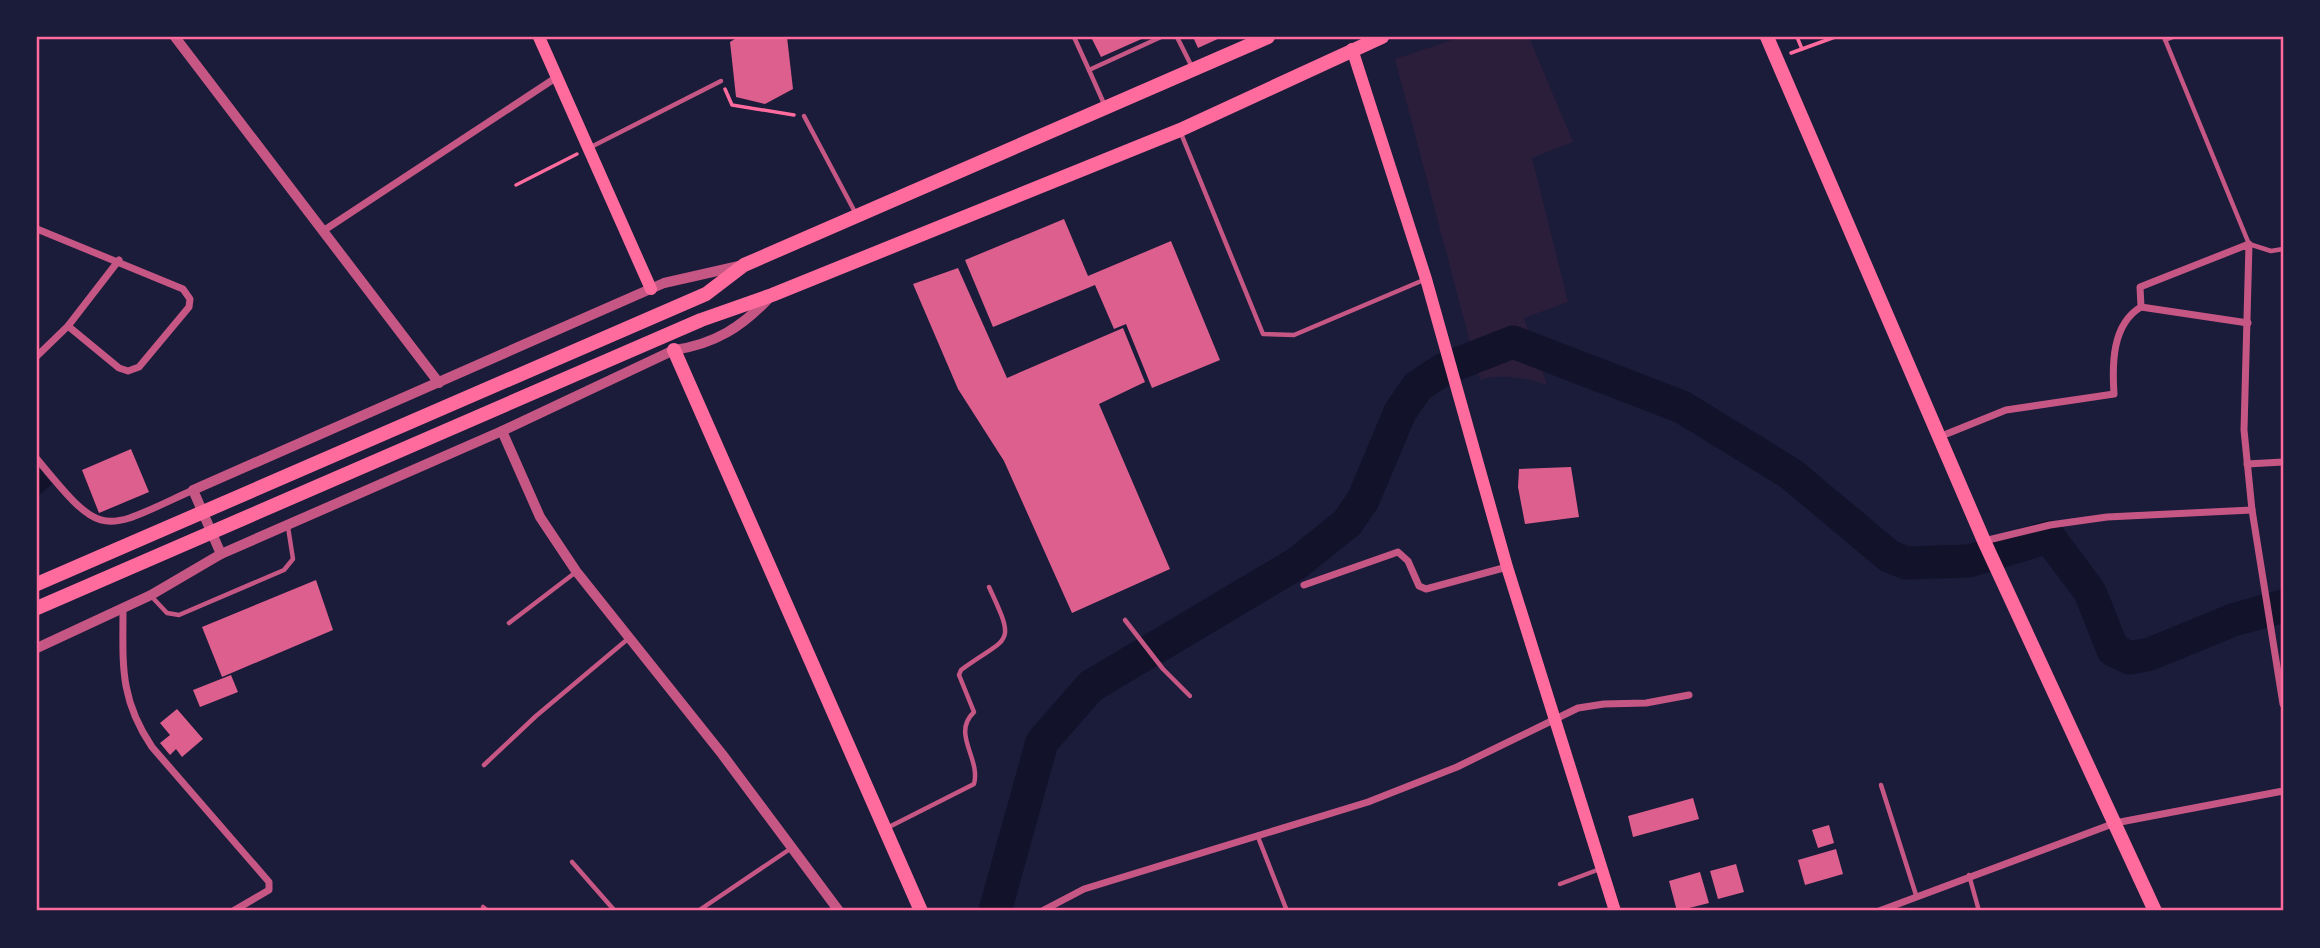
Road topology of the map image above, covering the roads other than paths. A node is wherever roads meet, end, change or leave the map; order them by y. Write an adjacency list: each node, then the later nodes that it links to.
1 (175, 37): 22 (street)
2 (539, 37): 14 (main road)
3 (1074, 37): 12 (lane)
4 (1161, 37): 12 (lane)
5 (1177, 37): 13 (lane)
6 (1268, 37): 13 (main road)
7 (1382, 37): 11 (main road)
8 (1767, 37): 37 (main road)
9 (2174, 37): 10 (lane)
10 (2165, 38): 23 (lane)
11 (1352, 49): 18 (main road); 27 (main road)
12 (1089, 70): 16 (lane)
13 (1194, 71): 16 (main road)
14 (557, 77): 19 (main road); 22 (street)
15 (721, 81): 19 (lane)
16 (1107, 110): 20 (main road)
17 (804, 116): 20 (lane)
18 (1180, 130): 27 (lane); 29 (main road)
19 (588, 148): 28 (main road)
20 (858, 218): 26 (main road)
21 (37, 229): 25 (street)
22 (323, 231): 35 (street)
23 (2249, 244): 24 (lane); 30 (street); 31 (street)
24 (2283, 249)
25 (119, 260): 32 (street); 32 (street)
26 (744, 265): 28 (street); 48 (main road)
27 (1426, 279): 46 (main road)
28 (651, 289): 35 (street)
29 (772, 295): 33 (street); 52 (main road)
30 (2141, 307): 31 (street); 37 (street)
31 (2248, 323): 40 (street)
32 (68, 326): 34 (street)
33 (674, 350): 36 (street); 66 (main road)
34 (37, 356)
35 (439, 383): 41 (street)
36 (502, 431): 43 (street); 47 (street)
37 (1939, 437): 44 (main road)
38 (38, 461): 41 (street)
39 (2283, 462): 40 (street)
40 (2248, 464): 42 (street)
41 (193, 490): 45 (street)
42 (2252, 510): 44 (street); 60 (street)
43 (288, 527): 45 (street); 51 (lane)
44 (1986, 544): 65 (main road)
45 (221, 554): 51 (street)
46 (1507, 567): 49 (street); 61 (main road)
47 (576, 571): 55 (lane); 56 (street)
48 (37, 584)
49 (1304, 585)
50 (989, 587): 66 (lane)
51 (151, 595): 53 (street)
52 (37, 608)
53 (123, 608): 57 (street); 74 (street)
54 (1125, 620): 59 (lane)
55 (509, 623)
56 (629, 637): 62 (lane); 68 (street)
57 (37, 648)
58 (1689, 695): 61 (street)
59 (1190, 696)
60 (2283, 704)
61 (1555, 718): 67 (street); 70 (main road)
62 (484, 765)
63 (1881, 785): 73 (lane)
64 (2283, 791): 65 (street)
65 (2115, 823): 71 (street); 84 (main road)
66 (885, 828): 78 (main road)
67 (1258, 837): 79 (street); 80 (lane)
68 (790, 849): 76 (lane); 77 (street)
69 (572, 862): 75 (lane)
70 (1601, 869): 72 (lane); 81 (main road)
71 (1969, 875): 73 (street); 83 (lane)
72 (1560, 884)
73 (1916, 895): 82 (street)
74 (233, 911)
75 (615, 911)
76 (698, 911)
77 (839, 911)
78 (920, 911)
79 (1042, 911)
80 (1287, 911)
81 (1615, 911)
82 (1879, 911)
83 (1979, 911)
84 (2155, 911)

